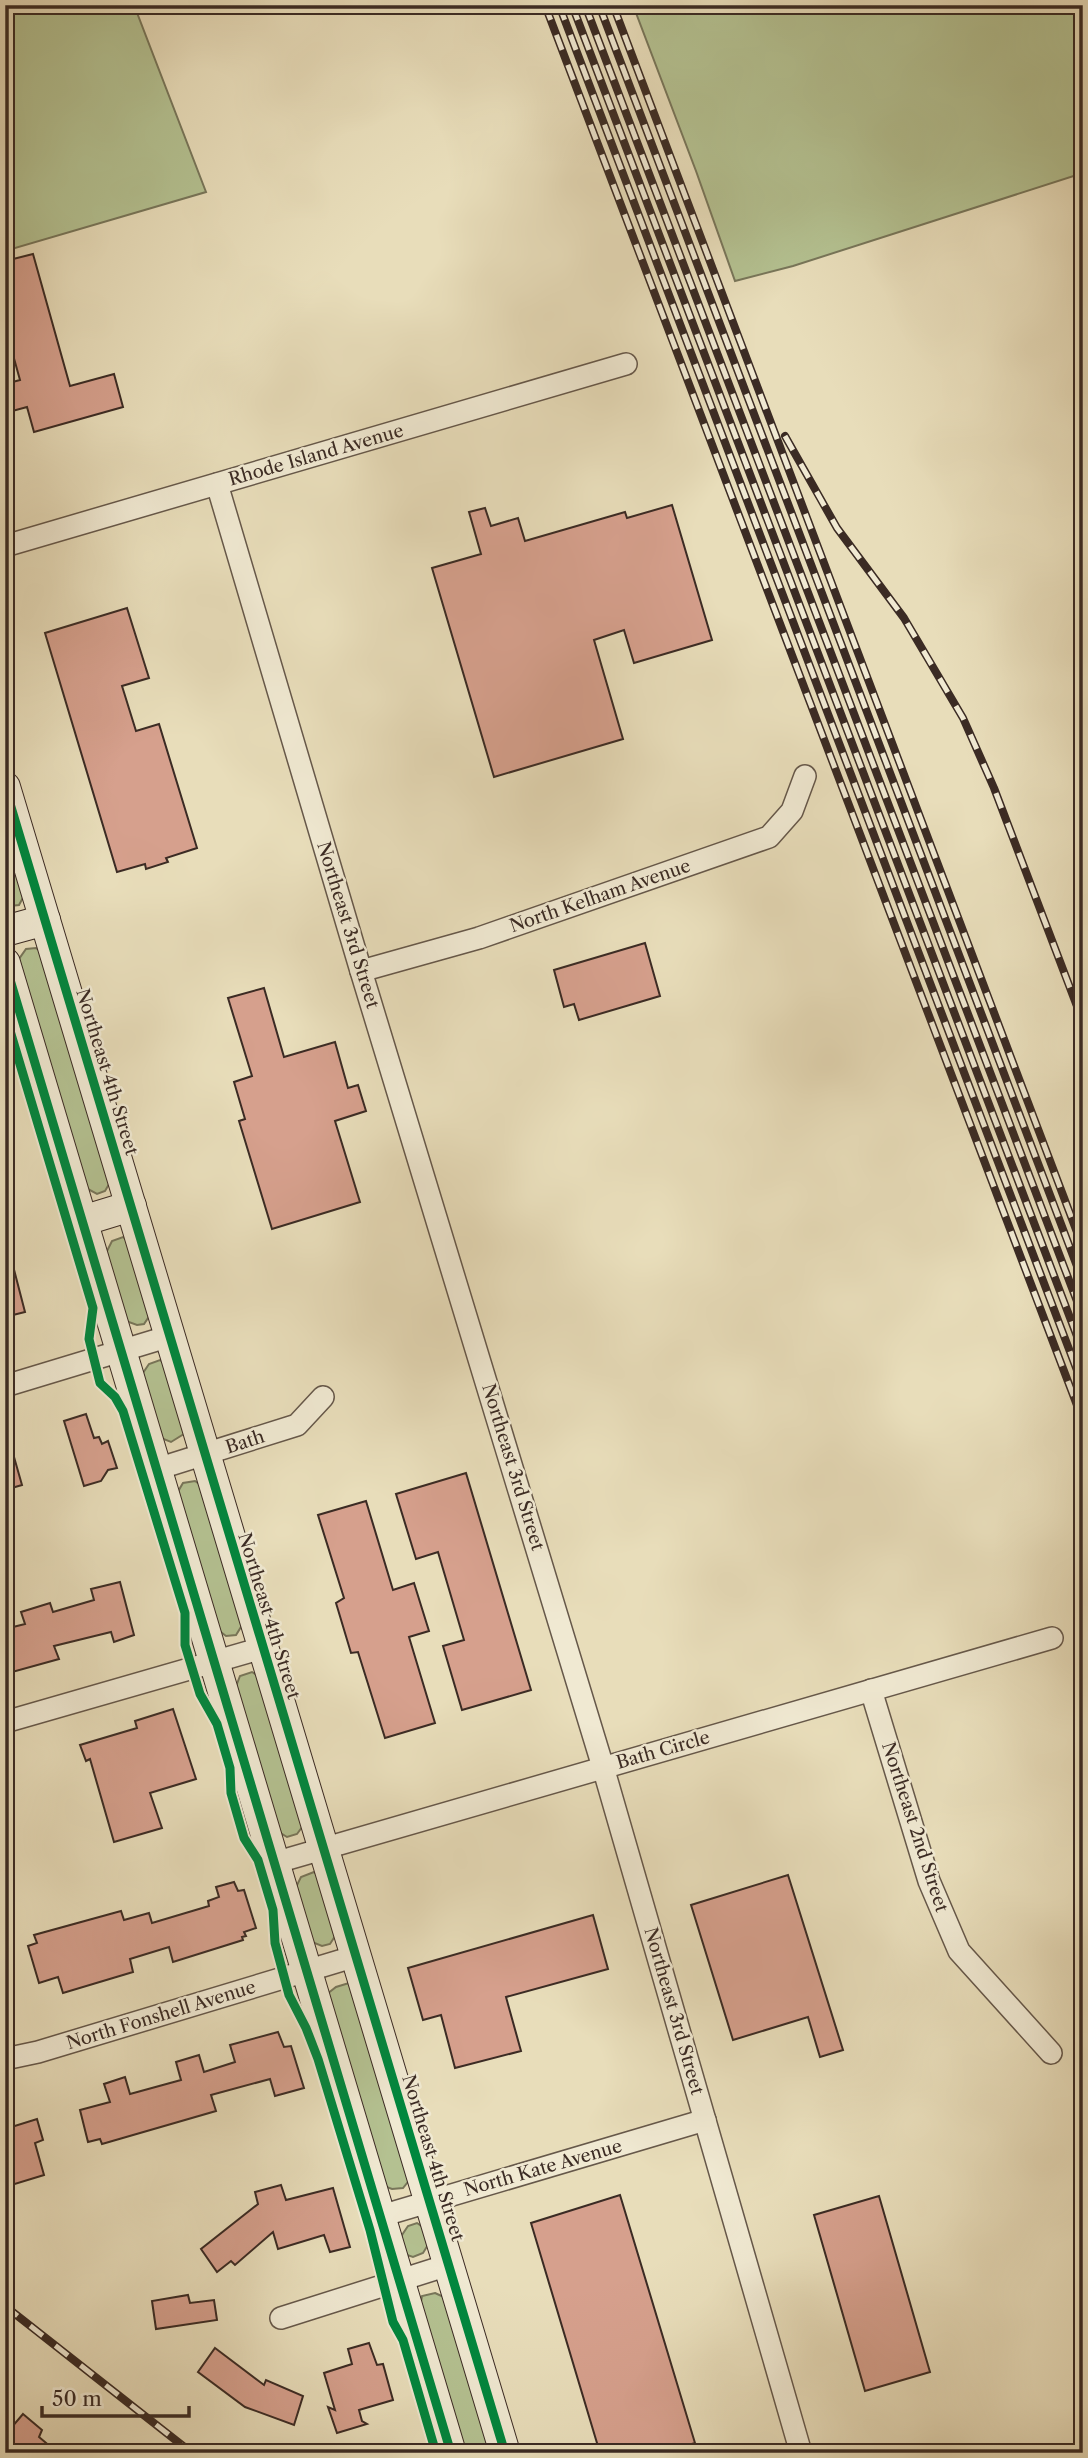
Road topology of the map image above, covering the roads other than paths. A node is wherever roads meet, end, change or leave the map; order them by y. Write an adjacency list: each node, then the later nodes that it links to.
1 (626, 364): 2 (street, Rhode Island Avenue)
2 (217, 484): 3 (street, Rhode Island Avenue); 9 (street, Northeast 3rd Street)
3 (5, 546)
4 (805, 776): 9 (street, North Kelham Avenue)
5 (5, 787): 6 (main road, Northeast 4th Street)
6 (45, 920): 7 (main road); 10 (main road, Northeast 4th Street)
7 (5, 930)
8 (5, 963): 11 (main road)
9 (361, 971): 23 (street, Northeast 3rd Street)
10 (131, 1206): 11 (main road); 12 (main road, Northeast 4th Street)
11 (82, 1221): 13 (main road)
12 (170, 1336): 13 (street); 16 (main road, Northeast 4th Street)
13 (121, 1351): 14 (street); 17 (main road)
14 (5, 1387)
15 (323, 1398): 16 (street, Bath)
16 (205, 1455): 17 (street, Bath); 19 (main road, Northeast 4th Street)
17 (157, 1469): 20 (main road)
18 (1052, 1638): 21 (street, Bath Circle)
19 (262, 1648): 20 (street); 24 (main road, Northeast 4th Street)
20 (214, 1662): 22 (street); 25 (main road)
21 (871, 1690): 23 (street, Bath Circle); 28 (street, Northeast 2nd Street)
22 (5, 1722)
23 (603, 1767): 24 (street, Bath Circle); 30 (street, Northeast 3rd Street)
24 (322, 1849): 25 (street, Bath Circle); 26 (main road, Northeast 4th Street)
25 (274, 1863): 27 (main road)
26 (356, 1956): 27 (street, North Fonshell Avenue); 31 (main road, Northeast 4th Street)
27 (306, 1971): 29 (street, North Fonshell Avenue); 32 (main road)
28 (1051, 2053)
29 (5, 2059)
30 (705, 2120): 31 (street, North Kate Avenue); 38 (street, Northeast 3rd Street)
31 (430, 2201): 32 (street, North Kate Avenue); 33 (main road, Northeast 4th Street)
32 (381, 2216): 34 (main road)
33 (448, 2265): 34 (street); 37 (main road, Northeast 4th Street)
34 (400, 2280): 35 (street); 36 (main road)
35 (281, 2318)
36 (452, 2453)
37 (505, 2453)
38 (801, 2453)

